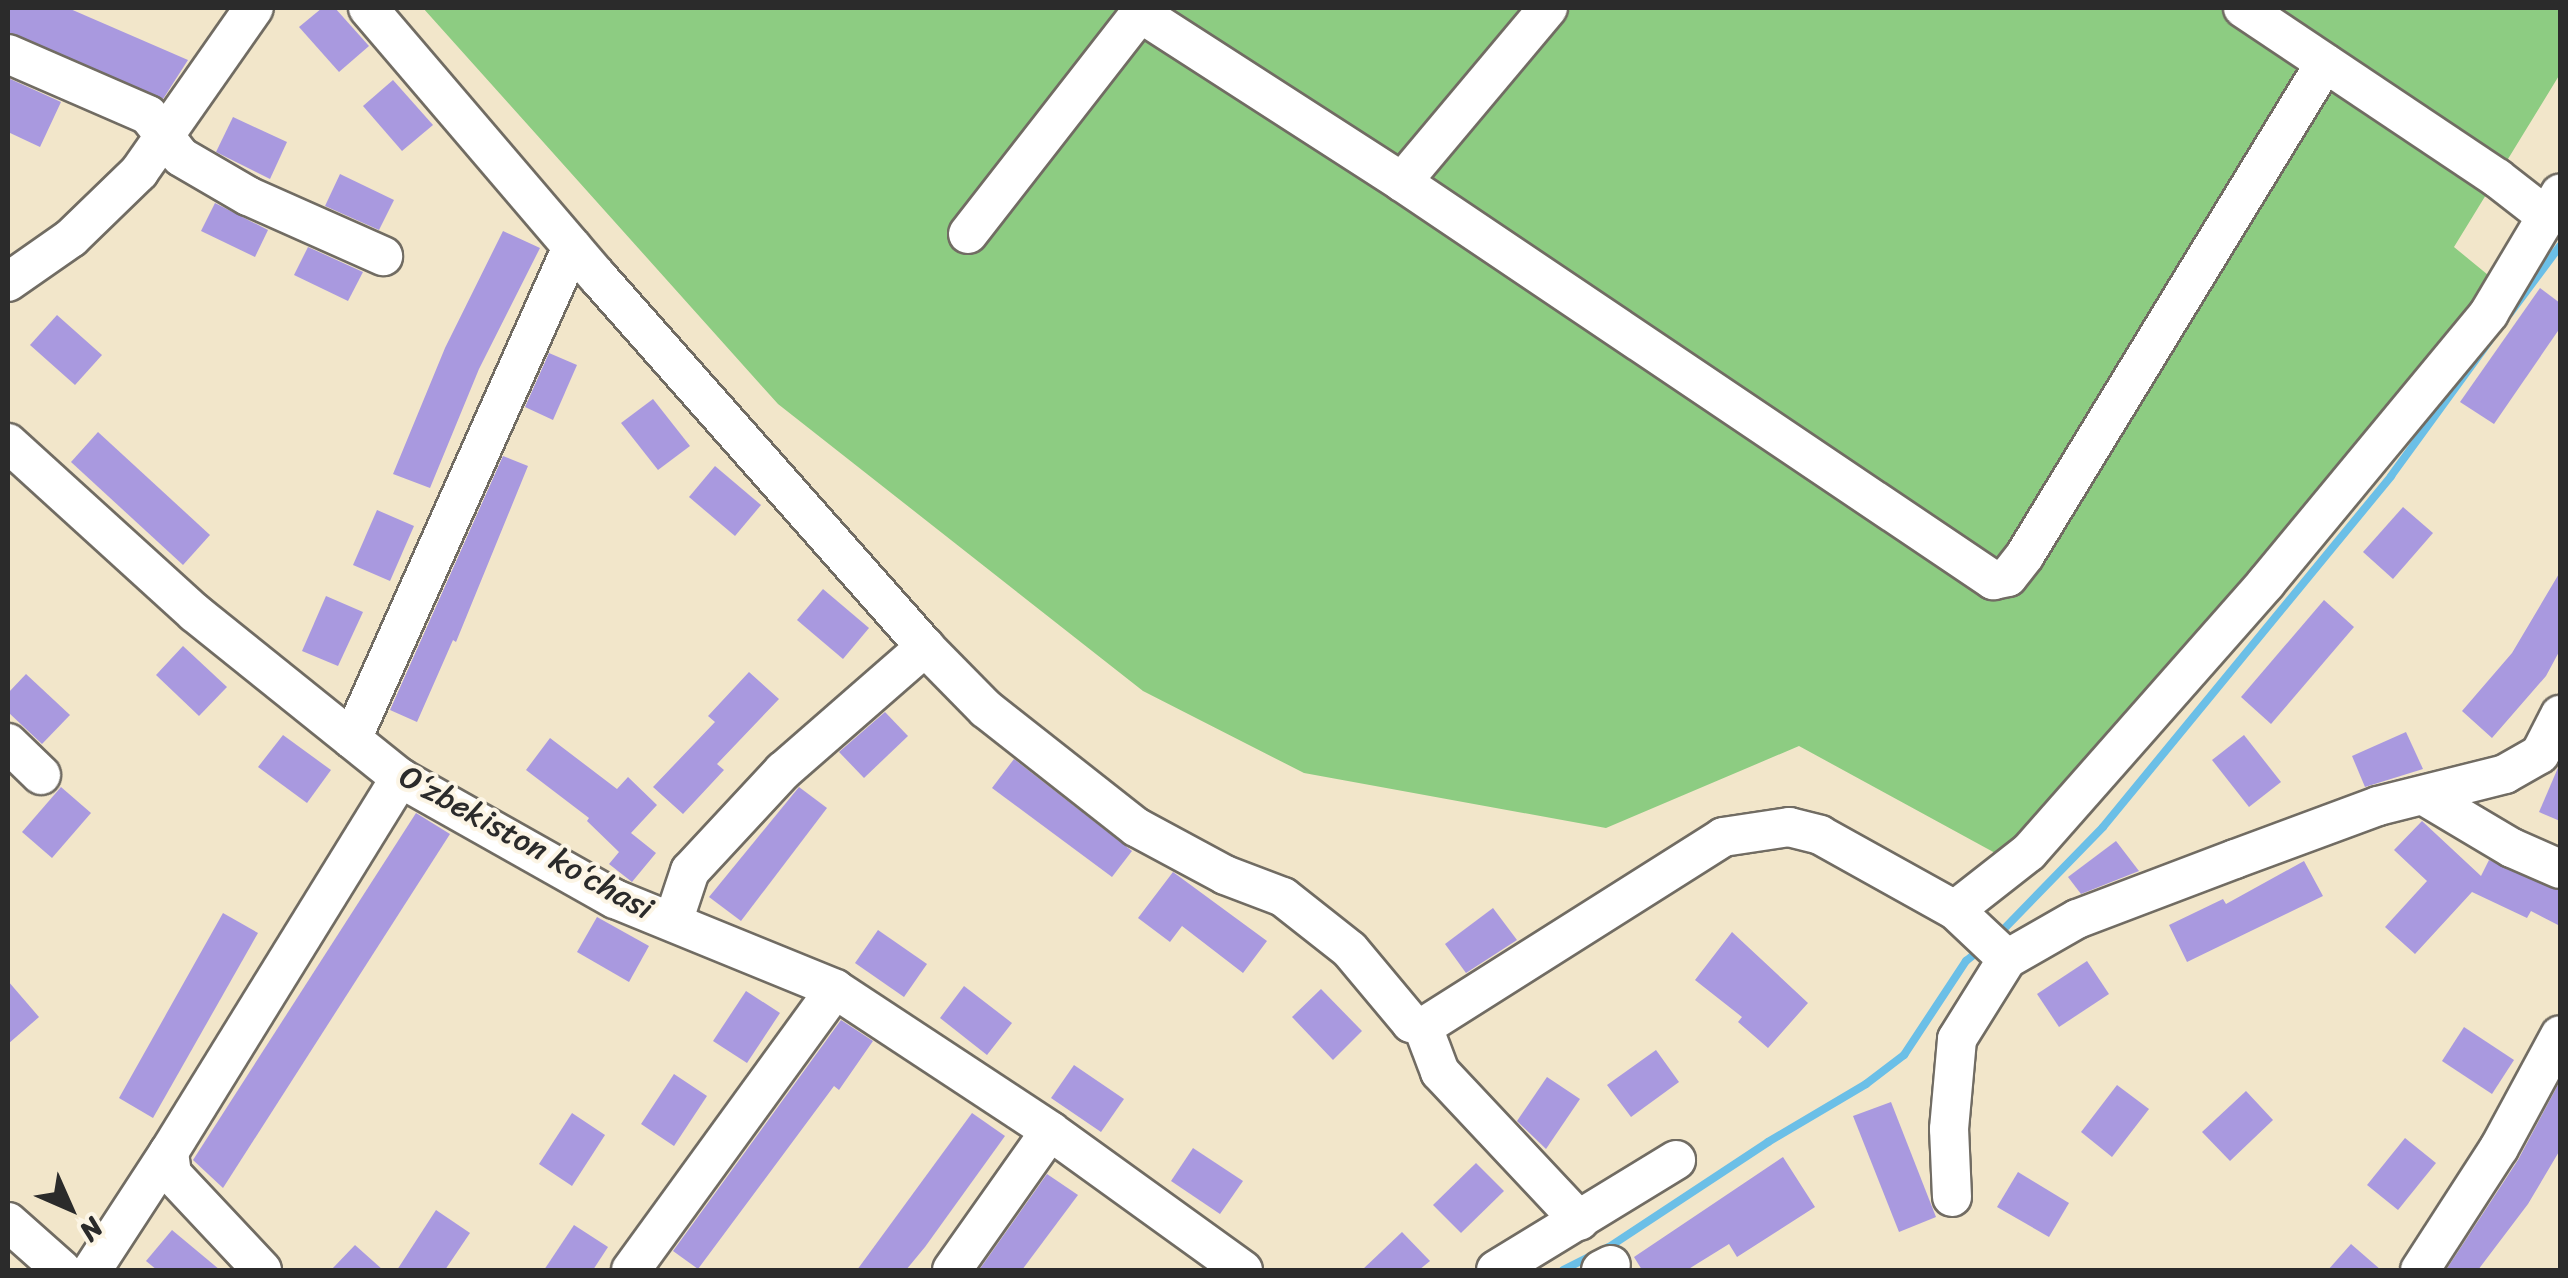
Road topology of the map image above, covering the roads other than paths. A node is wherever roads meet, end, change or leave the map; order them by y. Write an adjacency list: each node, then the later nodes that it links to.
1 (254, 8): 8 (street)
2 (368, 8): 12 (street)
3 (1548, 8): 9 (street)
4 (2243, 8): 7 (street)
5 (1142, 10): 9 (street); 11 (street)
6 (8, 54): 8 (street)
7 (2325, 63): 9 (street); 10 (street)
8 (168, 135): 13 (street); 14 (street)
9 (1402, 182)
10 (2553, 205): 24 (street)
11 (968, 234)
12 (572, 247): 16 (street); 18 (street)
13 (383, 256)
14 (8, 282)
15 (8, 443): 18 (street, O‘zbekiston ko‘chasi)
16 (924, 647): 25 (street); 28 (street)
17 (2560, 715): 22 (street)
18 (352, 739): 21 (street, O‘zbekiston ko‘chasi)
19 (8, 743): 20 (street)
20 (42, 775)
21 (400, 778): 25 (street, O‘zbekiston ko‘chasi); 31 (street)
22 (2426, 797): 23 (street); 26 (street)
23 (2560, 868)
24 (1955, 910): 26 (street); 28 (street)
25 (673, 922): 27 (street, O‘zbekiston ko‘chasi)
26 (2007, 959): 33 (street)
27 (835, 989): 30 (street, O‘zbekiston ko‘chasi); 39 (street)
28 (1423, 1028): 34 (street)
29 (2560, 1035): 43 (street)
30 (1050, 1131): 40 (street); 41 (street, O‘zbekiston ko‘chasi)
31 (169, 1152): 37 (street); 38 (street)
32 (1676, 1160): 34 (street)
33 (1952, 1197)
34 (1580, 1221): 42 (street)
35 (8, 1222): 36 (street)
36 (62, 1270)
37 (92, 1270)
38 (262, 1270)
39 (630, 1270)
40 (952, 1270)
41 (1243, 1270)
42 (1496, 1270)
43 (2420, 1270)

